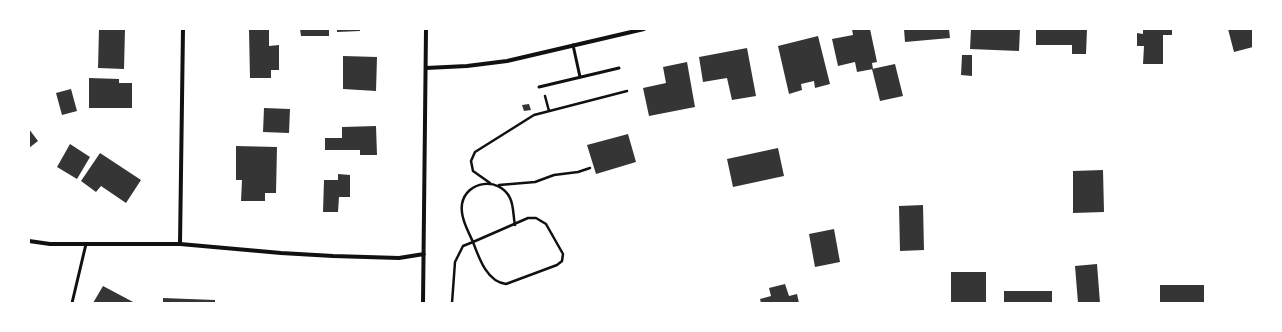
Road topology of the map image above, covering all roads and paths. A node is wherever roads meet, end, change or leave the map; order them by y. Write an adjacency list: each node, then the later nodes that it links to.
1 (183, 29): 18 (street)
2 (426, 29): 5 (street)
3 (644, 29): 4 (street)
4 (573, 46): 5 (street); 7 (lane)
5 (426, 68): 19 (street)
6 (618, 68): 7 (lane)
7 (580, 77): 8 (lane)
8 (541, 87): 10 (path)
9 (627, 91): 10 (path)
10 (549, 111): 12 (path)
11 (590, 168): 13 (path)
12 (490, 183): 13 (path); 16 (path)
13 (498, 185): 14 (path)
14 (515, 225): 16 (path); 16 (path)
15 (29, 240): 17 (street)
16 (473, 242): 22 (path)
17 (86, 244): 18 (street); 20 (lane)
18 (180, 244): 19 (street)
19 (424, 254): 21 (street)
20 (72, 303)
21 (423, 303)
22 (452, 303)

